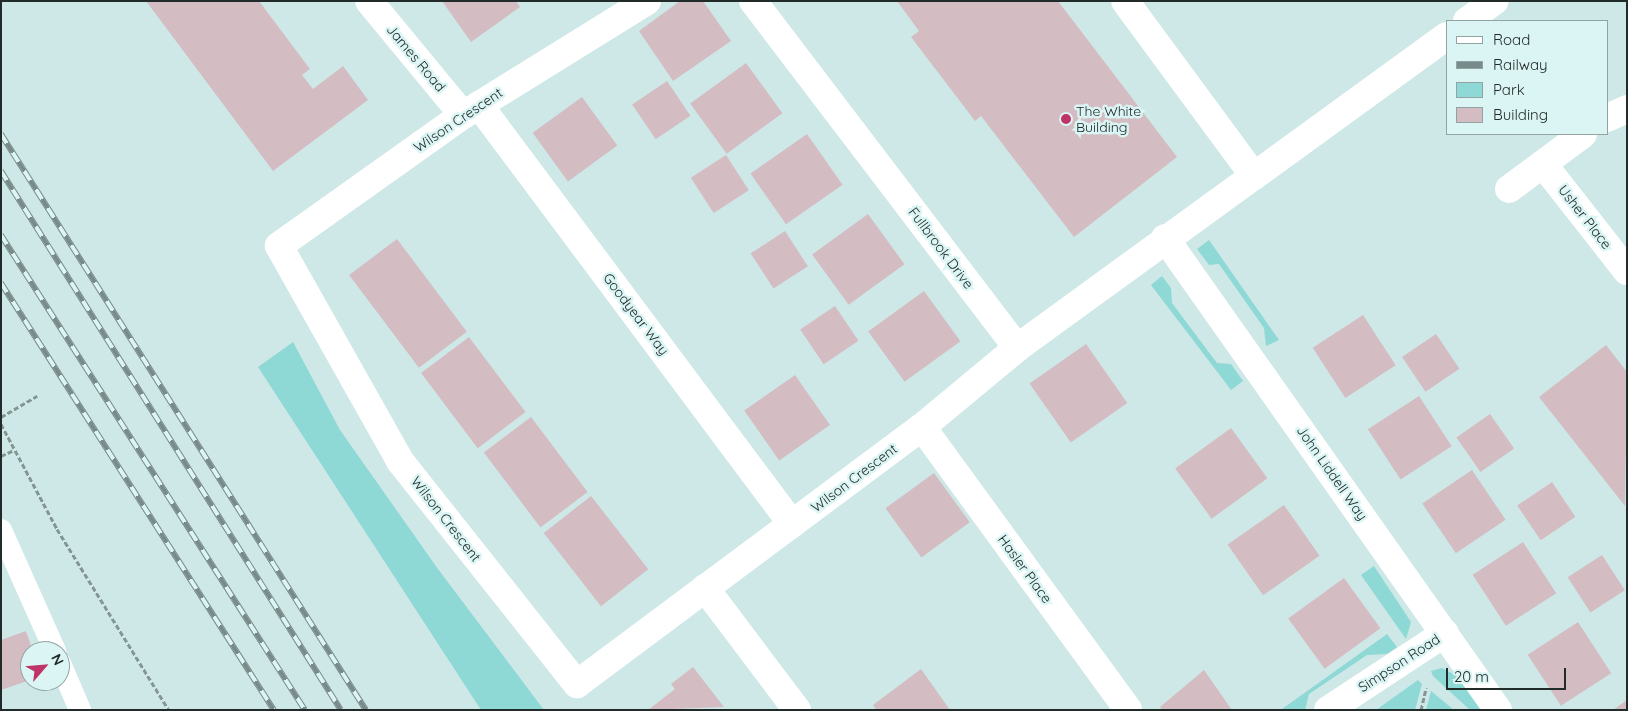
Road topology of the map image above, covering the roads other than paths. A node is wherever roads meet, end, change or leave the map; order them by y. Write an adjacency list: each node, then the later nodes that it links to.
1 (369, 1): 9 (street, James Road)
2 (648, 1): 9 (street, Wilson Crescent)
3 (753, 1): 17 (street, Fullbrook Drive)
4 (1125, 1): 13 (street)
5 (1494, 1): 6 (street)
6 (1468, 20)
7 (1446, 37): 13 (street)
8 (1627, 109): 10 (street)
9 (471, 110): 19 (street, Goodyear Way); 21 (street, Wilson Crescent)
10 (1608, 118)
11 (1581, 135): 12 (street)
12 (1543, 164): 14 (street); 16 (street, Usher Place)
13 (1254, 176): 15 (street)
14 (1509, 189)
15 (1165, 238): 17 (street); 22 (street, John Liddell Way)
16 (1627, 271)
17 (1017, 348): 18 (street, Wilson Crescent)
18 (922, 427): 19 (street, Wilson Crescent); 27 (street, Hasler Place)
19 (792, 524): 21 (street, Wilson Crescent)
20 (1, 530): 23 (lane)
21 (705, 588): 26 (street)
22 (1445, 633): 28 (street, Simpson Road); 29 (street, John Liddell Way)
23 (51, 641)
24 (70, 686): 25 (lane)
25 (80, 710)
26 (797, 710)
27 (1128, 710)
28 (1328, 710)
29 (1498, 710)

